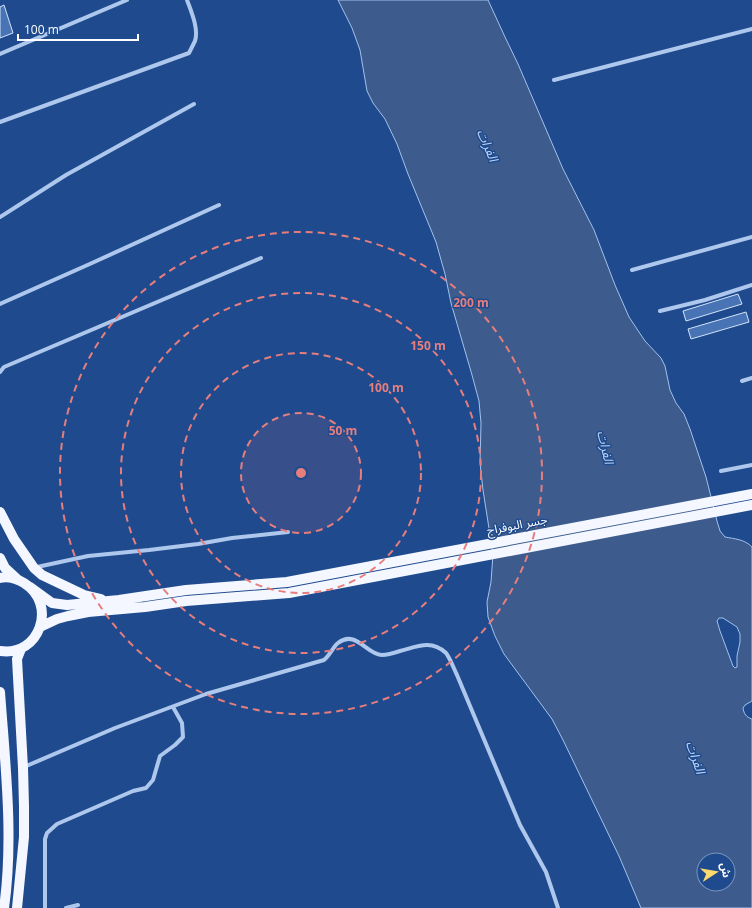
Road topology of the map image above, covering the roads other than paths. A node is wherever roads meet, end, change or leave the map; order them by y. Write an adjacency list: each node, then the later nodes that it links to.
1 (127, 0): 4 (street)
2 (187, 0): 7 (street)
3 (752, 29): 5 (street)
4 (0, 54)
5 (554, 80)
6 (194, 104): 9 (street)
7 (0, 122)
8 (219, 205): 14 (street)
9 (0, 217)
10 (752, 237): 12 (street)
11 (261, 258): 16 (street)
12 (632, 270)
13 (752, 285): 15 (street)
14 (0, 304)
15 (660, 311)
16 (0, 372)
17 (752, 378): 18 (street)
18 (742, 381)
19 (752, 465): 20 (street)
20 (721, 471)
21 (752, 494): 30 (main road, جسر البوفراج)
22 (752, 505): 30 (main road, جسر البوفراج)
23 (0, 512): 26 (main road)
24 (288, 532): 26 (street)
25 (0, 558): 28 (main road)
26 (34, 568): 31 (main road)
27 (0, 578): 28 (main road)
28 (18, 580): 29 (main road)
29 (30, 587): 31 (main road); 32 (main road)
30 (288, 588): 31 (main road); 32 (main road)
31 (110, 601)
32 (40, 627): 33 (main road)
33 (21, 648): 34 (main road); 37 (main road)
34 (0, 651)
35 (0, 692): 38 (main road)
36 (173, 707): 37 (street); 42 (street); 44 (street)
37 (23, 768): 41 (main road)
38 (3, 776): 40 (main road)
39 (78, 905): 43 (street)
40 (4, 908)
41 (17, 908)
42 (45, 908)
43 (66, 908)
44 (558, 908)

